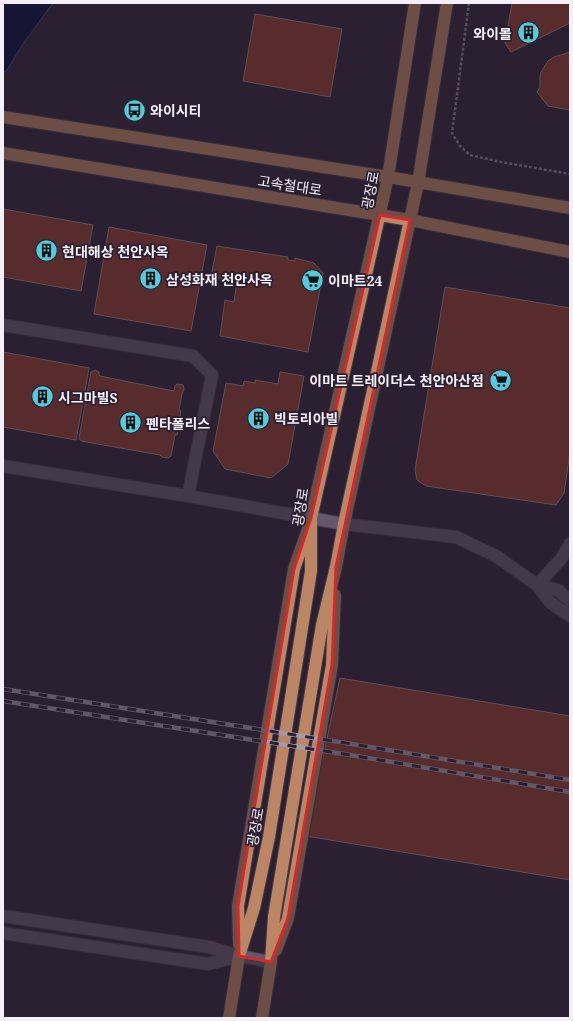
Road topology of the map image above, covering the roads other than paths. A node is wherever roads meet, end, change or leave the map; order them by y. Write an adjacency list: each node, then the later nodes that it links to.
1 (415, 3): 5 (main road, 광장로)
2 (447, 3): 6 (main road)
3 (3, 117): 5 (main road, 고속철대로)
4 (3, 153): 8 (main road, 고속철대로)
5 (388, 177): 6 (main road, 고속철대로); 8 (main road, 광장로)
6 (418, 183): 7 (main road, 고속철대로); 9 (main road)
7 (570, 208)
8 (380, 215): 9 (main road, 고속철대로); 14 (main road, 광장로)
9 (410, 220): 10 (main road, 고속철대로); 15 (main road)
10 (570, 252)
11 (3, 325): 13 (street)
12 (3, 466): 13 (street)
13 (188, 496): 14 (street)
14 (311, 518): 15 (street); 22 (main road, 광장로); 22 (main road)
15 (344, 524): 17 (street); 23 (main road)
16 (570, 544): 17 (street)
17 (537, 585): 18 (street); 19 (street)
18 (570, 601)
19 (570, 616)
20 (3, 916): 22 (street)
21 (3, 933): 22 (street)
22 (239, 956): 23 (street); 24 (main road, 광장로)
23 (271, 962): 25 (main road)
24 (229, 1018)
25 (262, 1018)

